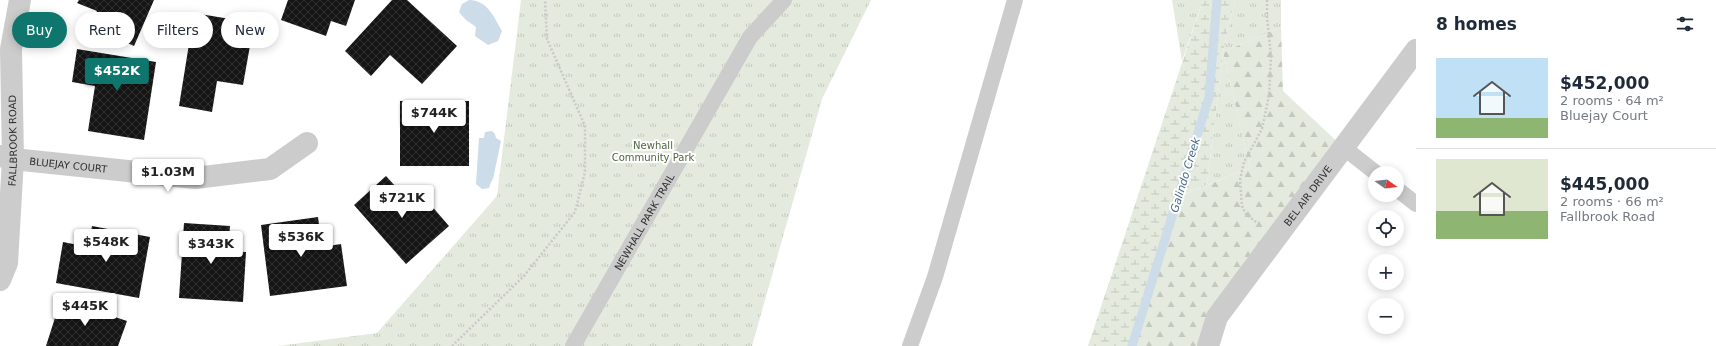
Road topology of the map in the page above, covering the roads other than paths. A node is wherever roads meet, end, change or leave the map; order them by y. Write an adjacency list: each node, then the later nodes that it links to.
1 (20, 0): 7 (street, FALLBROOK ROAD)
2 (784, 0): 13 (lane, NEWHALL PARK TRAIL)
3 (1015, 0): 14 (lane)
4 (1416, 50): 6 (street, BEL AIR DRIVE)
5 (307, 143): 7 (street, BLUEJAY COURT)
6 (1343, 147): 8 (lane); 12 (street, BEL AIR DRIVE)
7 (6, 158): 11 (street, FALLBROOK ROAD)
8 (1368, 167)
9 (1404, 195): 10 (lane)
10 (1416, 204)
11 (0, 280)
12 (1210, 345)
13 (573, 346)
14 (910, 346)

